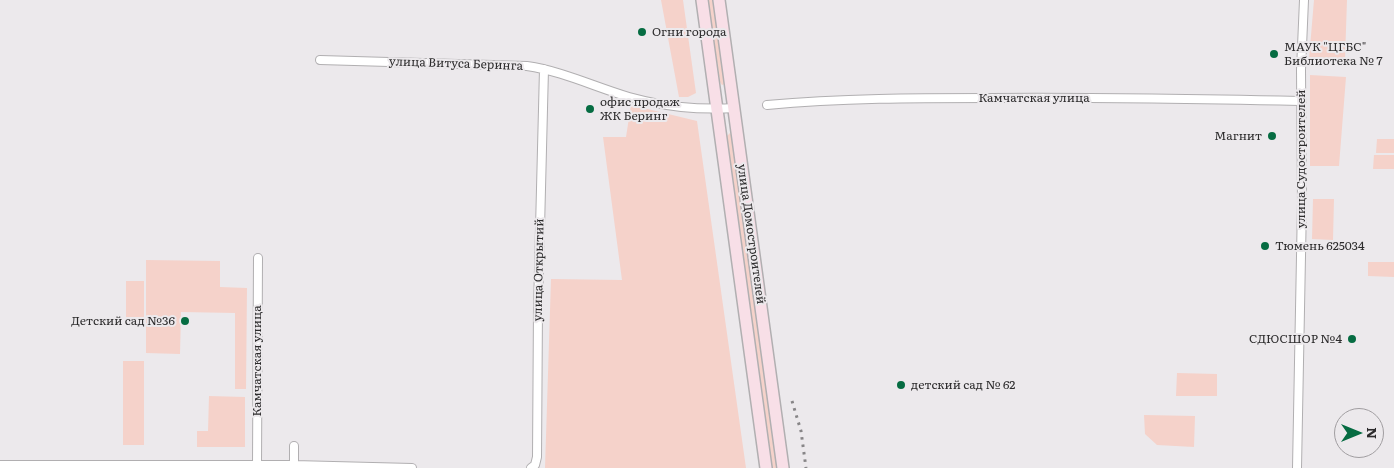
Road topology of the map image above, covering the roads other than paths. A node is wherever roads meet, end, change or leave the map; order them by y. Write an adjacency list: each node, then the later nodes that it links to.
1 (702, 0): 9 (main road, улица Домостроителей)
2 (719, 0): 8 (main road, улица Домостроителей)
3 (1304, 0): 6 (street, улица Судостроителей)
4 (320, 60): 5 (street, улица Витуса Беринга)
5 (544, 69): 9 (street, улица Витуса Беринга); 16 (street, улица Открытий)
6 (1302, 101): 7 (street, Камчатская улица); 19 (street, улица Судостроителей)
7 (767, 105)
8 (735, 108): 9 (street, улица Витуса Беринга); 18 (main road, улица Домостроителей)
9 (716, 109): 17 (main road, улица Домостроителей)
10 (258, 258): 13 (street, Камчатская улица)
11 (294, 446): 14 (street)
12 (0, 465): 13 (street)
13 (256, 465): 14 (street)
14 (294, 466): 15 (street)
15 (412, 468)
16 (531, 468)
17 (766, 468)
18 (783, 468)
19 (1297, 468)

